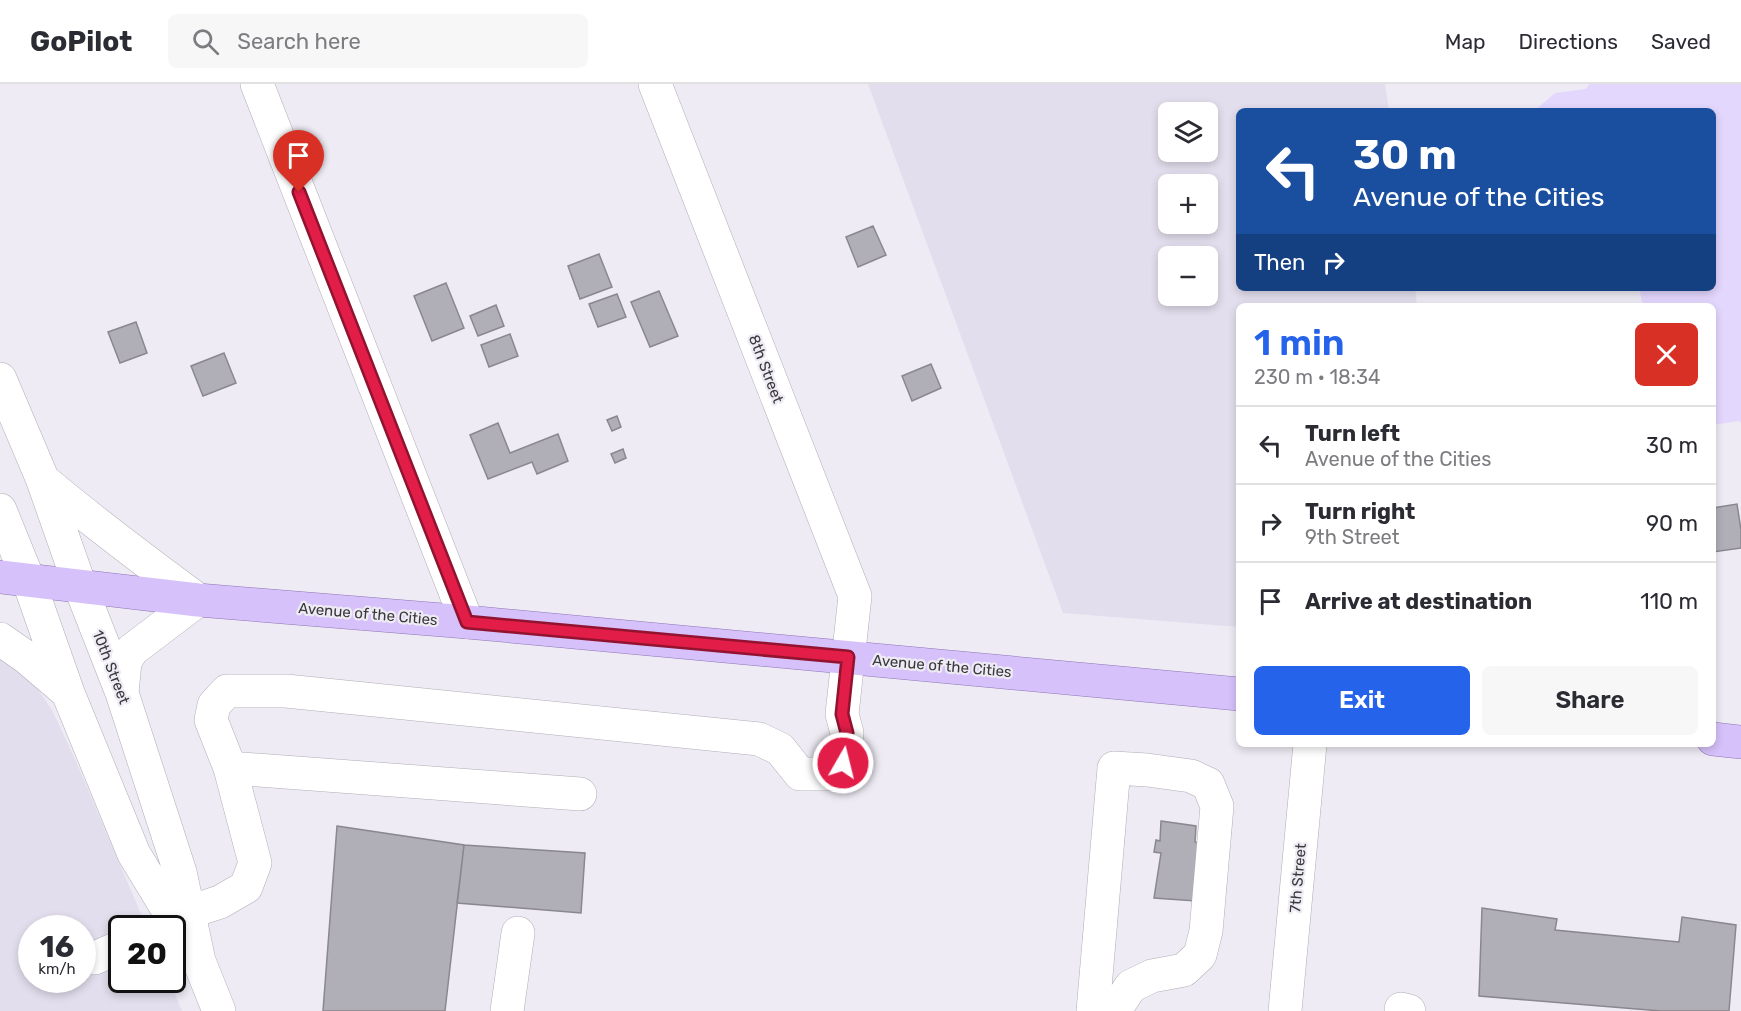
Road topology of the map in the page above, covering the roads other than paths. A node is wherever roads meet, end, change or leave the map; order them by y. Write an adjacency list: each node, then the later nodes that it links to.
1 (256, 84): 9 (street)
2 (655, 84): 11 (street, 8th Street)
3 (0, 379): 4 (street, 10th Street)
4 (42, 478): 7 (street, 10th Street); 8 (street)
5 (0, 510): 6 (street, 10th Street)
6 (14, 578): 7 (main road, Avenue of the Cities); 12 (street, 10th Street)
7 (80, 586): 8 (main road, Avenue of the Cities); 13 (street, 10th Street)
8 (198, 600): 9 (main road, Avenue of the Cities); 13 (street)
9 (467, 622): 11 (main road, Avenue of the Cities)
10 (0, 639): 12 (street)
11 (848, 657): 14 (main road, Avenue of the Cities); 16 (street, 8th Street)
12 (68, 693): 18 (street, 10th Street)
13 (122, 693): 19 (street, 10th Street)
14 (1236, 694)
15 (1310, 747): 27 (street, 7th Street)
16 (230, 768): 17 (street); 20 (street)
17 (580, 794)
18 (173, 915)
19 (177, 915)
20 (186, 918)
21 (518, 933): 24 (street)
22 (186, 938): 23 (street, 10th Street)
23 (219, 1011)
24 (507, 1011)
25 (1094, 1011): 26 (street)
26 (1106, 1011)
27 (1285, 1011)

